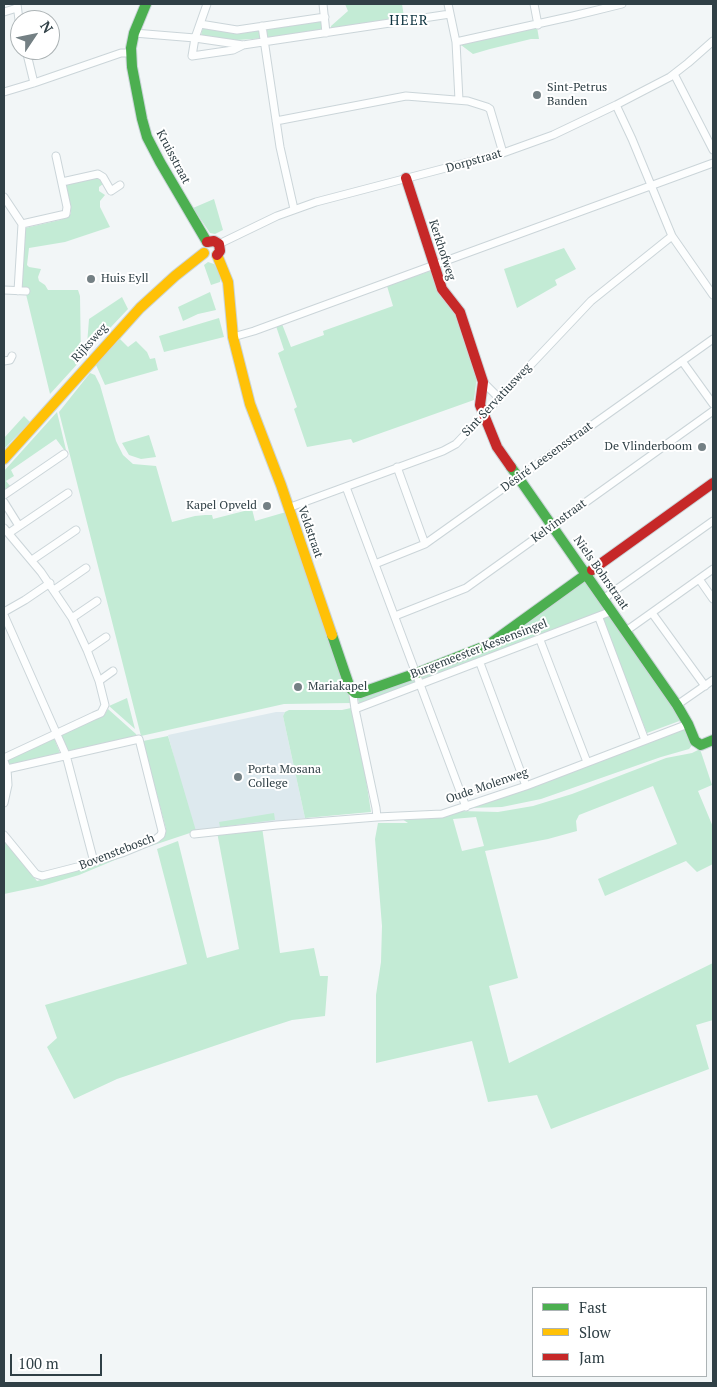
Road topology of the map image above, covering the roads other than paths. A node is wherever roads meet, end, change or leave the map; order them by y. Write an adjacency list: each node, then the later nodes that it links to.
1 (146, 4): 14 (street, Kruisstraat)
2 (207, 4): 11 (street)
3 (323, 4): 10 (street)
4 (448, 4): 9 (street)
5 (534, 4): 12 (street)
6 (622, 4): 12 (street)
7 (17, 6): 8 (street)
8 (4, 12)
9 (450, 14): 15 (street); 19 (street)
10 (325, 17): 13 (street); 15 (street)
11 (200, 24): 13 (street); 16 (street)
12 (538, 25): 19 (street)
13 (262, 26): 18 (street)
14 (134, 33): 16 (street); 21 (street, Kruisstraat)
15 (326, 33): 18 (street)
16 (195, 38): 20 (street); 20 (street)
17 (713, 41): 23 (street, Dorpstraat)
18 (265, 42): 20 (street); 28 (street)
19 (456, 42): 26 (street)
20 (243, 45)
21 (131, 50): 24 (street); 41 (street, Kruisstraat)
22 (28, 60): 24 (street)
23 (674, 74): 27 (street, Dorpstraat); 29 (street)
24 (34, 83): 25 (street)
25 (4, 92)
26 (459, 100): 28 (street); 30 (street)
27 (616, 106): 30 (street, Dorpstraat); 36 (street)
28 (276, 121): 38 (street)
29 (713, 150)
30 (503, 153): 33 (street, Dorpstraat)
31 (56, 156): 34 (street)
32 (713, 164): 36 (street)
33 (406, 178): 38 (street, Dorpstraat); 44 (street, Kerkhofweg)
34 (62, 182): 35 (street); 39 (street)
35 (120, 185)
36 (650, 186): 40 (street); 44 (street)
37 (4, 197): 39 (street)
38 (294, 209): 42 (street, Dorpstraat)
39 (22, 224): 45 (street)
40 (672, 236): 46 (street); 53 (street, Sint Servatiusweg)
41 (207, 242): 42 (street); 43 (street)
42 (218, 250): 43 (street); 47 (street, Veldstraat)
43 (204, 253): 58 (street, Rijksweg)
44 (433, 266): 47 (street); 52 (street, Kerkhofweg)
45 (4, 290)
46 (713, 295)
47 (234, 336): 66 (street, Veldstraat)
48 (713, 338): 51 (street, Désiré Leesensstraat)
49 (12, 356): 50 (street)
50 (4, 361)
51 (682, 361): 54 (street); 60 (street, Désiré Leesensstraat)
52 (483, 382): 53 (street, Kerkhofweg); 56 (street, Kerkhofweg)
53 (499, 398): 56 (street, Sint Servatiusweg)
54 (713, 404)
55 (713, 411): 69 (street, Kelvinstraat)
56 (484, 416): 59 (street, Sint Servatiusweg); 60 (street, Niels Bohrstraat)
57 (64, 454): 64 (street)
58 (4, 459)
59 (397, 467): 62 (street, Sint Servatiusweg); 72 (street)
60 (518, 477): 69 (street, Niels Bohrstraat); 72 (street, Désiré Leesensstraat)
61 (713, 483): 77 (street, Burgemeester Kessensingel)
62 (346, 487): 66 (street, Sint Servatiusweg); 74 (street)
63 (68, 493): 68 (street)
64 (4, 495)
65 (4, 502): 68 (street)
66 (288, 508): 100 (street, Veldstraat)
67 (713, 521): 80 (street)
68 (19, 526): 71 (street)
69 (552, 526): 77 (street, Niels Bohrstraat); 86 (street, Kelvinstraat)
70 (76, 530): 73 (street)
71 (6, 531): 73 (street)
72 (425, 544): 74 (street, Désiré Leesensstraat)
73 (32, 560): 79 (street)
74 (375, 564): 86 (street)
75 (86, 568): 79 (street)
76 (713, 569): 78 (street)
77 (586, 574): 80 (street, Niels Bohrstraat); 95 (street, Burgemeester Kessensingel)
78 (699, 579): 81 (street); 85 (street)
79 (52, 586): 84 (street); 87 (street)
80 (604, 599): 83 (street, Niels Bohrstraat)
81 (713, 599)
82 (97, 601): 87 (street)
83 (612, 612): 88 (street, Burgemeester Kessensingel); 89 (street, Niels Bohrstraat)
84 (4, 613): 104 (street)
85 (652, 613): 89 (street); 99 (street)
86 (395, 616): 95 (street)
87 (72, 618): 92 (street)
88 (599, 618): 91 (street, Burgemeester Kessensingel); 105 (street)
89 (626, 631): 101 (street, Niels Bohrstraat)
90 (106, 637): 92 (street)
91 (540, 640): 93 (street, Burgemeester Kessensingel); 109 (street)
92 (87, 650): 97 (street)
93 (480, 663): 98 (street, Burgemeester Kessensingel); 111 (street)
94 (113, 671): 97 (street)
95 (417, 673): 98 (street); 100 (street, Burgemeester Kessensingel)
96 (713, 680): 99 (street)
97 (98, 681): 104 (street)
98 (421, 684): 102 (street, Burgemeester Kessensingel); 113 (street)
99 (704, 686): 101 (street)
100 (354, 692): 102 (street, Veldstraat)
101 (677, 705): 103 (street, Niels Bohrstraat)
102 (355, 709): 114 (street, Veldstraat)
103 (688, 724): 105 (street, Oude Molenweg); 106 (street, Niels Bohrstraat)
104 (56, 734): 107 (street); 108 (street)
105 (645, 740): 109 (street, Oude Molenweg)
106 (713, 740)
107 (66, 755): 110 (street, Bovenstebosch); 117 (street); 117 (street, Bovenstebosch)
108 (4, 759): 110 (street)
109 (587, 762): 111 (street, Oude Molenweg)
110 (7, 769): 112 (street)
111 (526, 786): 113 (street, Oude Molenweg)
112 (4, 803)
113 (466, 807): 114 (street, Oude Molenweg)
114 (377, 817): 115 (street, Oude Molenweg)
115 (194, 834)
116 (4, 835): 117 (street, Bovenstebosch)
117 (94, 862)

